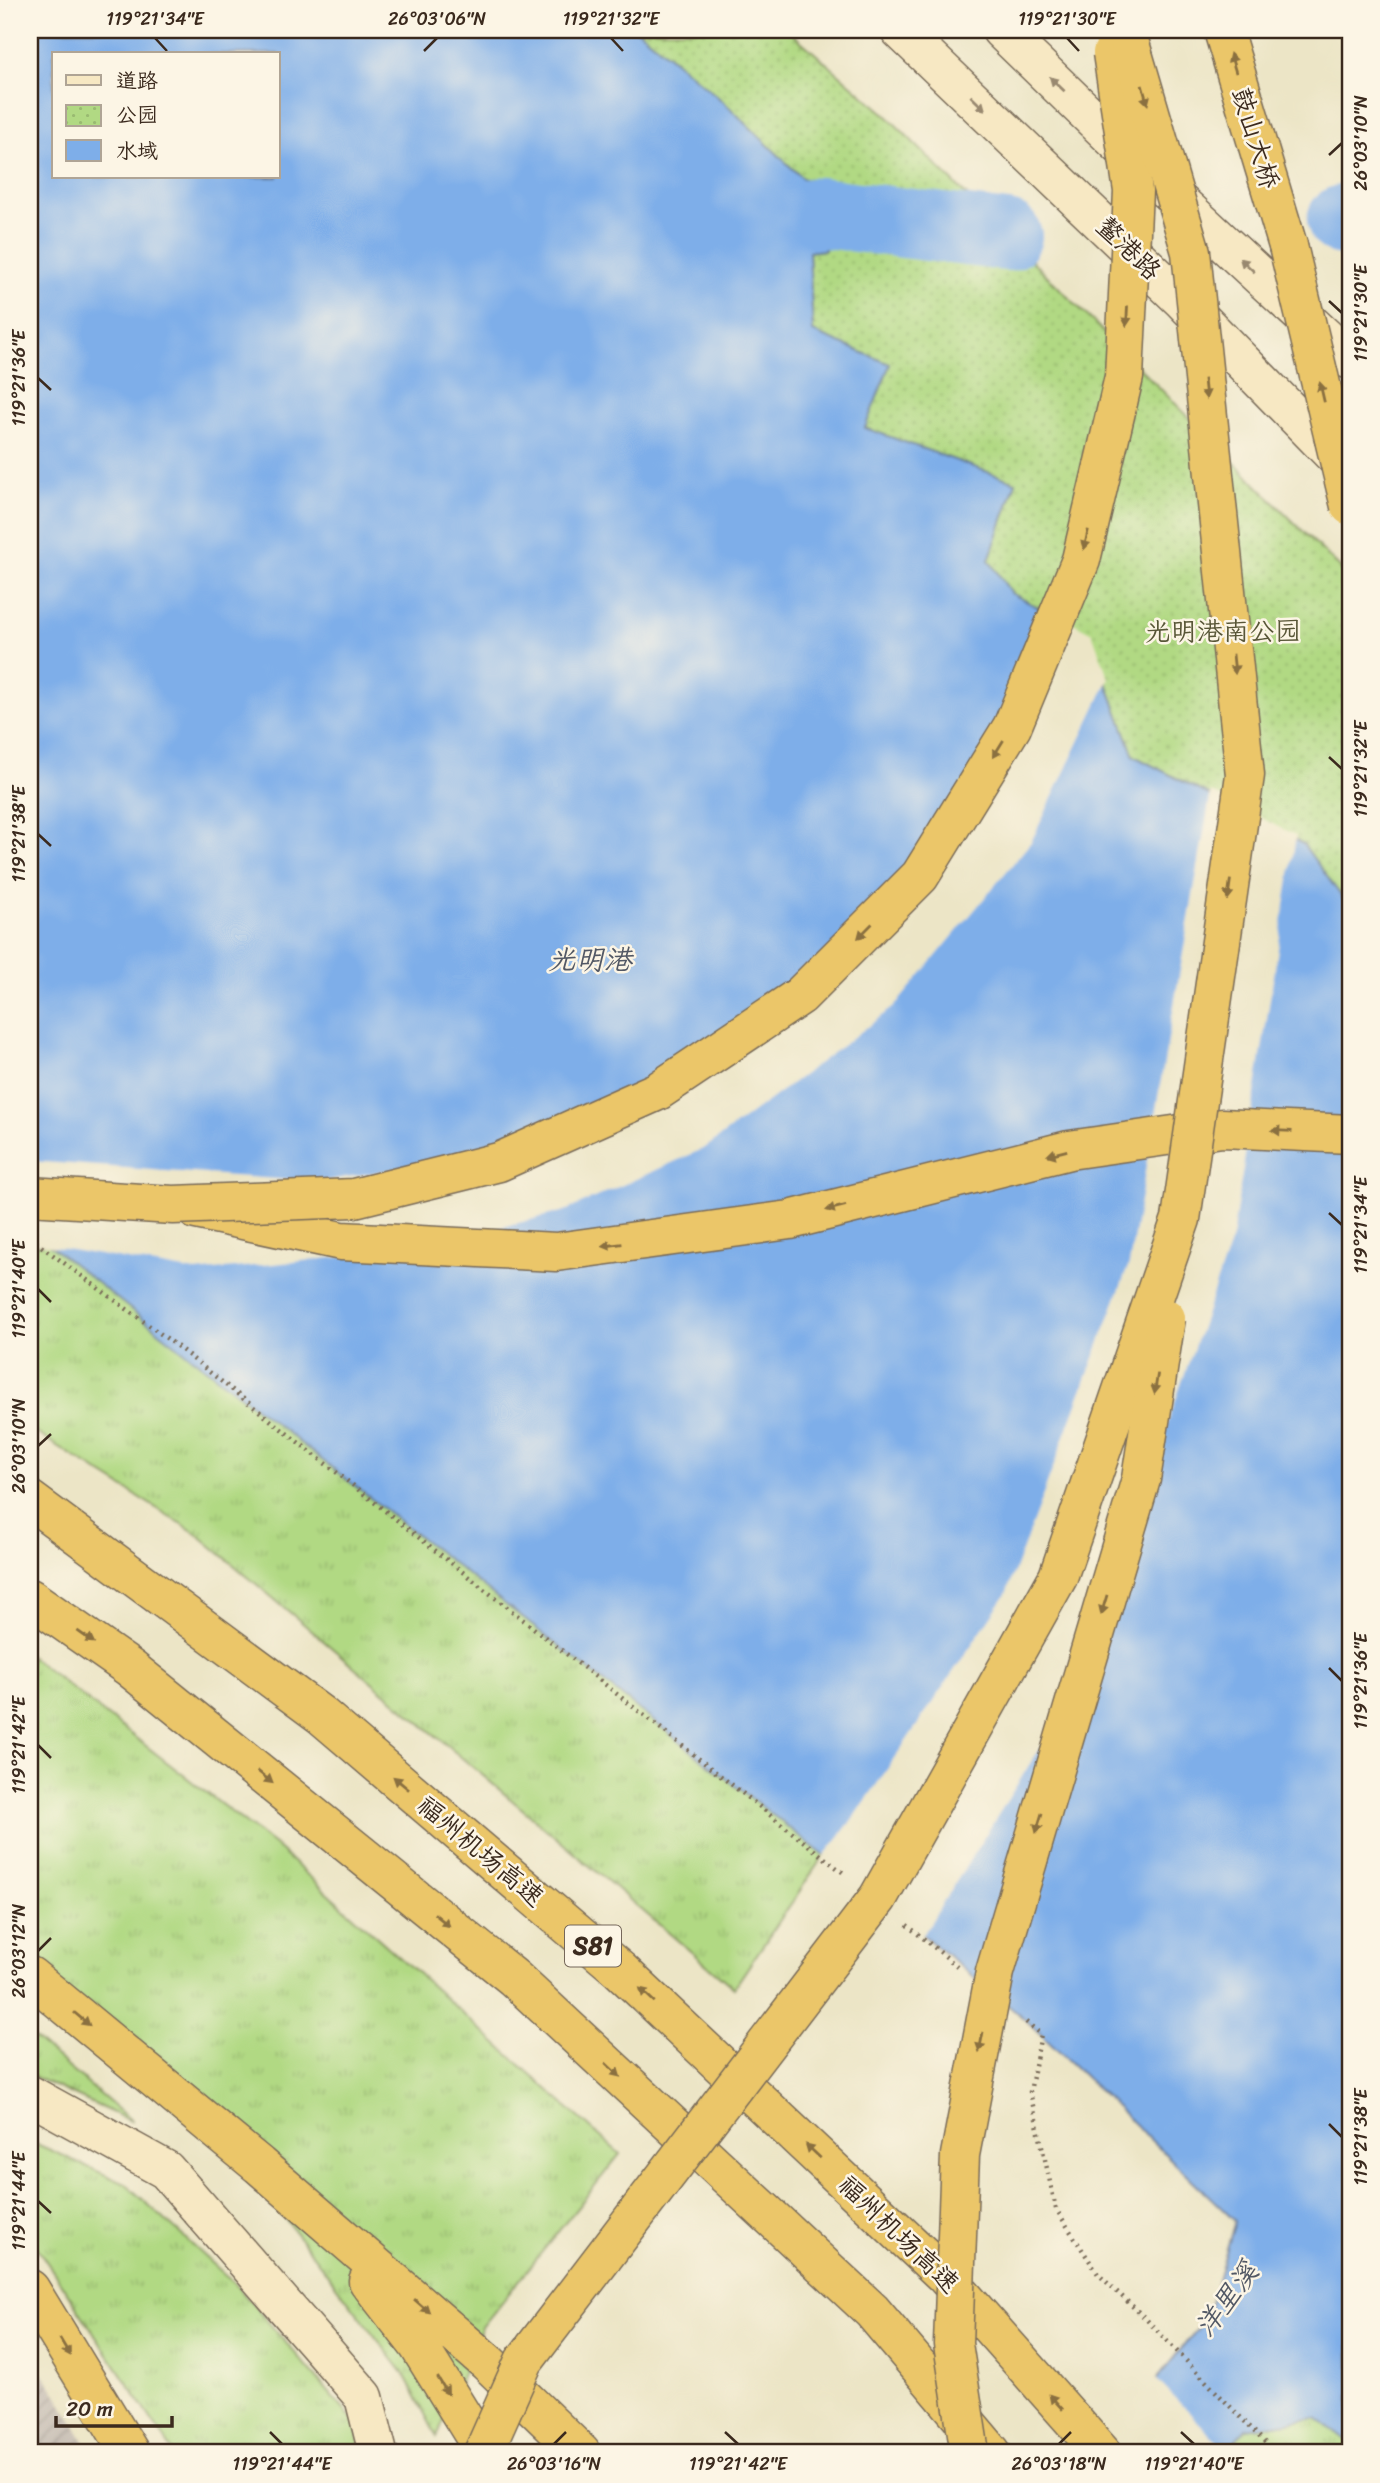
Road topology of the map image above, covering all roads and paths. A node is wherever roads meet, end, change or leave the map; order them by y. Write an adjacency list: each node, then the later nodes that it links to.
1 (901, 30): 7 (main road, 鳌港路, one-way to 7)
2 (1001, 30): 6 (main road, one-way to 2, bridge)
3 (1108, 30): 11 (highway, one-way to 11, bridge)
4 (1126, 30): 12 (highway, one-way to 12, bridge)
5 (1223, 30): 8 (highway, 鼓山大桥, one-way to 5, bridge)
6 (1350, 360)
7 (1350, 472)
8 (1350, 506)
9 (1350, 1134): 11 (highway, one-way to 11, bridge)
10 (30, 1196): 11 (highway, bridge)
11 (173, 1205)
12 (1181, 1219): 27 (highway, bridge); 29 (highway, one-way to 29, bridge)
13 (30, 1238): 16 (path)
14 (30, 1500): 31 (highway, 福州机场高速 / S81, one-way to 14, bridge)
15 (30, 1598): 30 (highway, one-way to 30, bridge)
16 (857, 1884)
17 (900, 1919): 18 (path)
18 (965, 1972)
19 (30, 1976): 22 (highway, one-way to 22)
20 (1019, 2016): 24 (path)
21 (30, 2095): 26 (main road)
22 (259, 2165): 27 (highway, one-way to 27); 28 (highway, one-way to 28)
23 (30, 2289): 25 (highway, one-way to 25)
24 (1273, 2452)
25 (130, 2453)
26 (377, 2453)
27 (484, 2453)
28 (580, 2453)
29 (970, 2453)
30 (992, 2453)
31 (1102, 2453)

